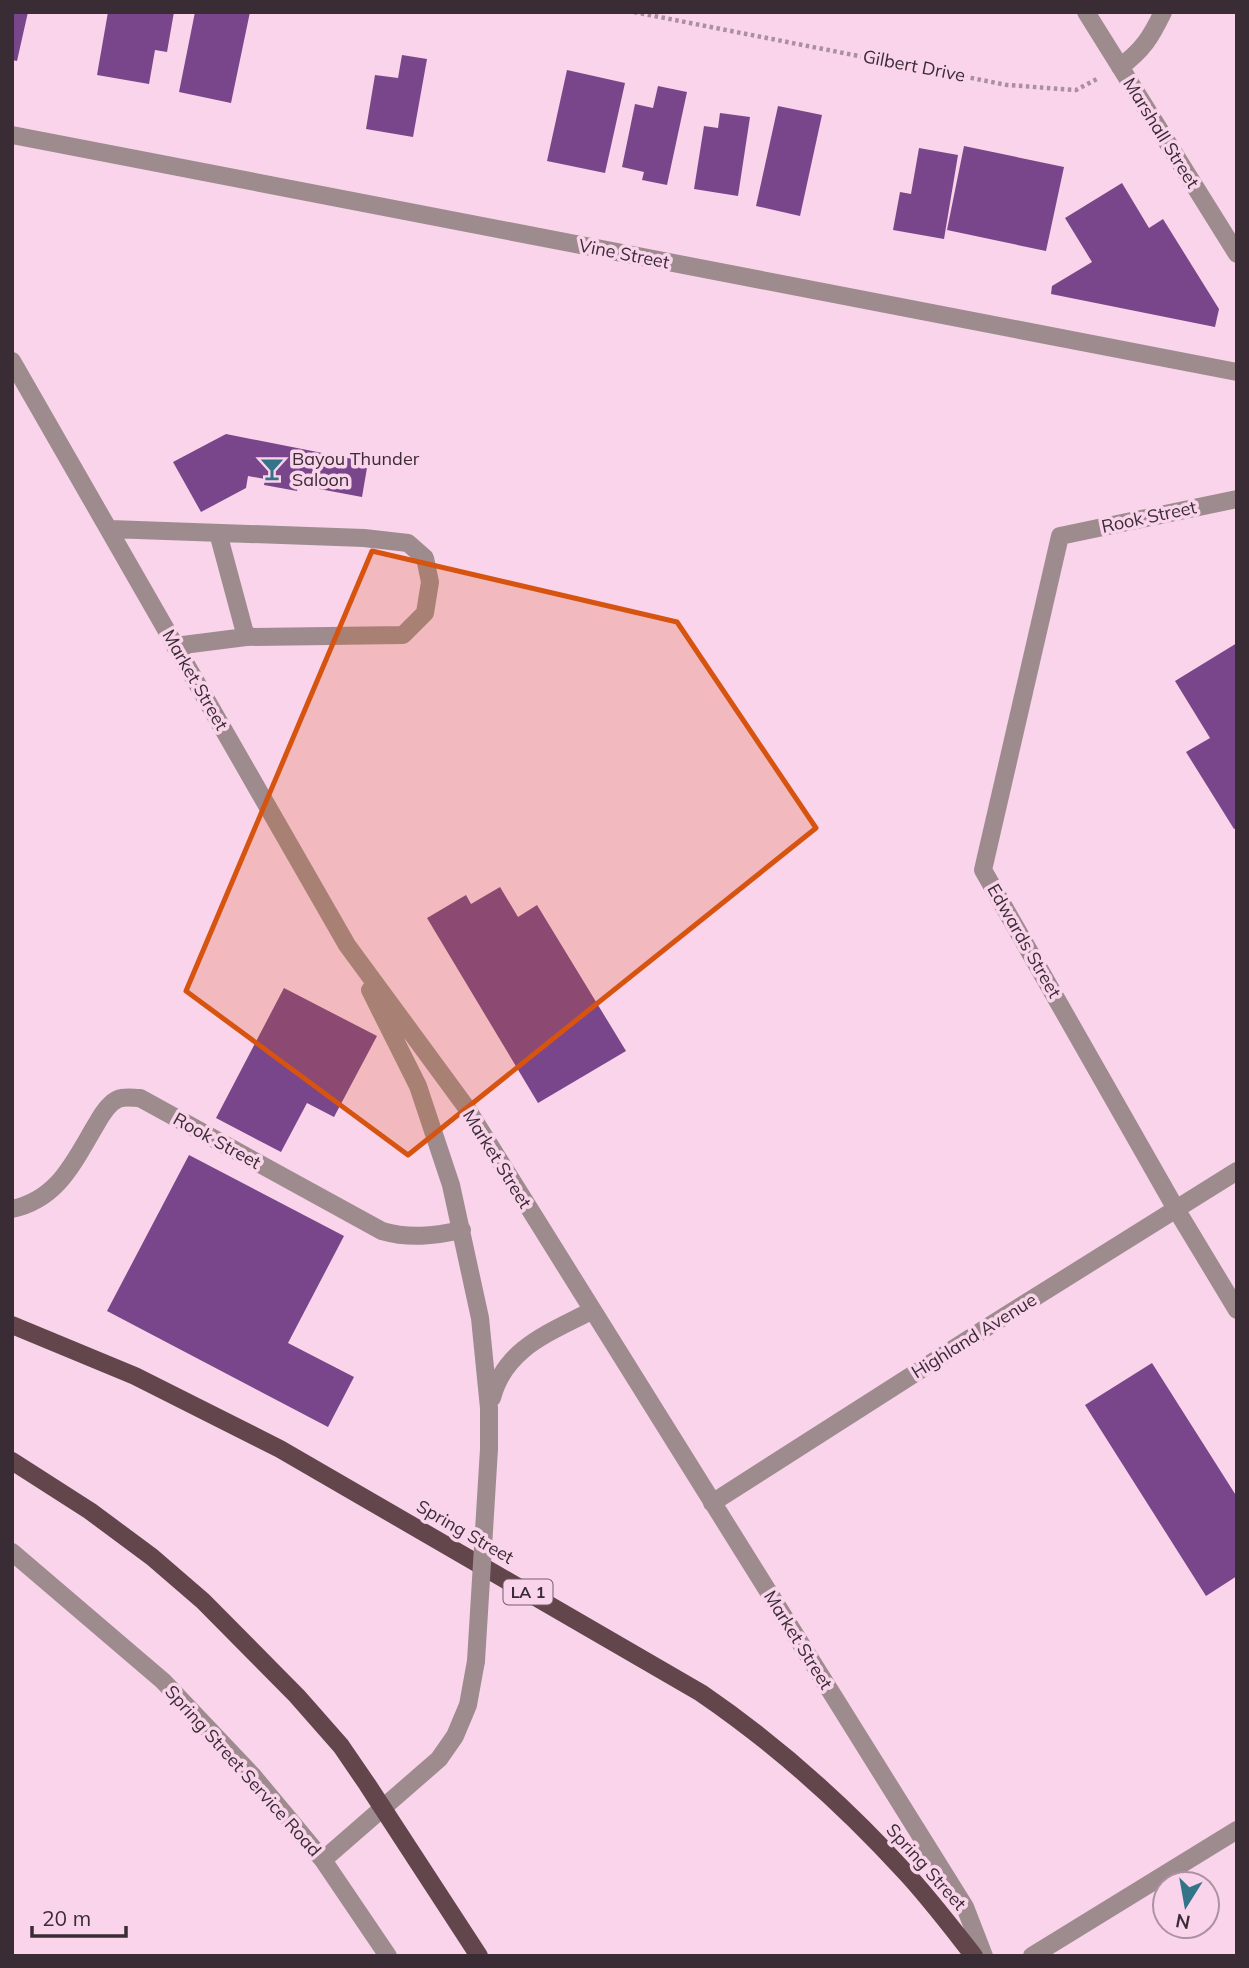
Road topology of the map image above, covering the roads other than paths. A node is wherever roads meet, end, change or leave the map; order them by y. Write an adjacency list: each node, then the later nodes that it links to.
1 (1086, 12): 3 (street, Marshall Street)
2 (1163, 12): 3 (street)
3 (1120, 67): 5 (street, Marshall Street)
4 (12, 135): 7 (street, Vine Street)
5 (1237, 254)
6 (12, 361): 9 (street, Market Street)
7 (1237, 372)
8 (1237, 499): 11 (street, Rook Street)
9 (110, 529): 10 (street); 13 (street, Market Street)
10 (218, 533): 12 (street); 12 (street)
11 (1060, 536): 17 (street, Edwards Street)
12 (246, 637): 13 (street)
13 (176, 646): 14 (street, Market Street)
14 (347, 945): 18 (street); 20 (street, Market Street)
15 (1237, 1171): 17 (street, Highland Avenue)
16 (12, 1209): 18 (street, Rook Street)
17 (1176, 1209): 19 (street, Edwards Street); 24 (street, Highland Avenue)
18 (462, 1230): 22 (street)
19 (1237, 1310)
20 (591, 1311): 22 (street); 24 (street, Market Street)
21 (12, 1325): 31 (main road, Spring Street / LA 1)
22 (489, 1408): 26 (street, bridge)
23 (12, 1461): 26 (main road)
24 (712, 1503): 32 (street, Market Street)
25 (12, 1552): 28 (street, Spring Street Service Road)
26 (383, 1809): 28 (street); 30 (main road)
27 (1237, 1830): 33 (street)
28 (323, 1860): 29 (street, Spring Street Service Road)
29 (388, 1956)
30 (479, 1956)
31 (974, 1956)
32 (984, 1956)
33 (1032, 1956)

